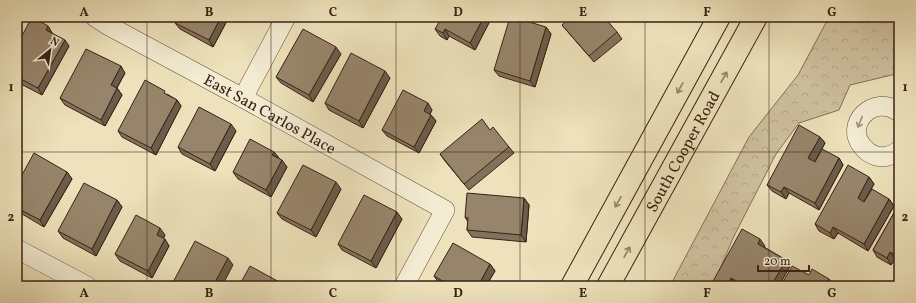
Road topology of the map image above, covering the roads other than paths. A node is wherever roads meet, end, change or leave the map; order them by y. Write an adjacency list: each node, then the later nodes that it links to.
1 (95, 17): 5 (street, East San Carlos Place)
2 (286, 17): 5 (street)
3 (719, 17): 11 (main road, South Cooper Road, one-way to 11)
4 (756, 17): 12 (main road, South Cooper Road, one-way to 4)
5 (243, 98): 10 (street, East San Carlos Place)
6 (899, 112): 7 (street, one-way to 7)
7 (898, 153)
8 (17, 249): 9 (street)
9 (87, 286)
10 (404, 286)
11 (572, 286)
12 (608, 286)

